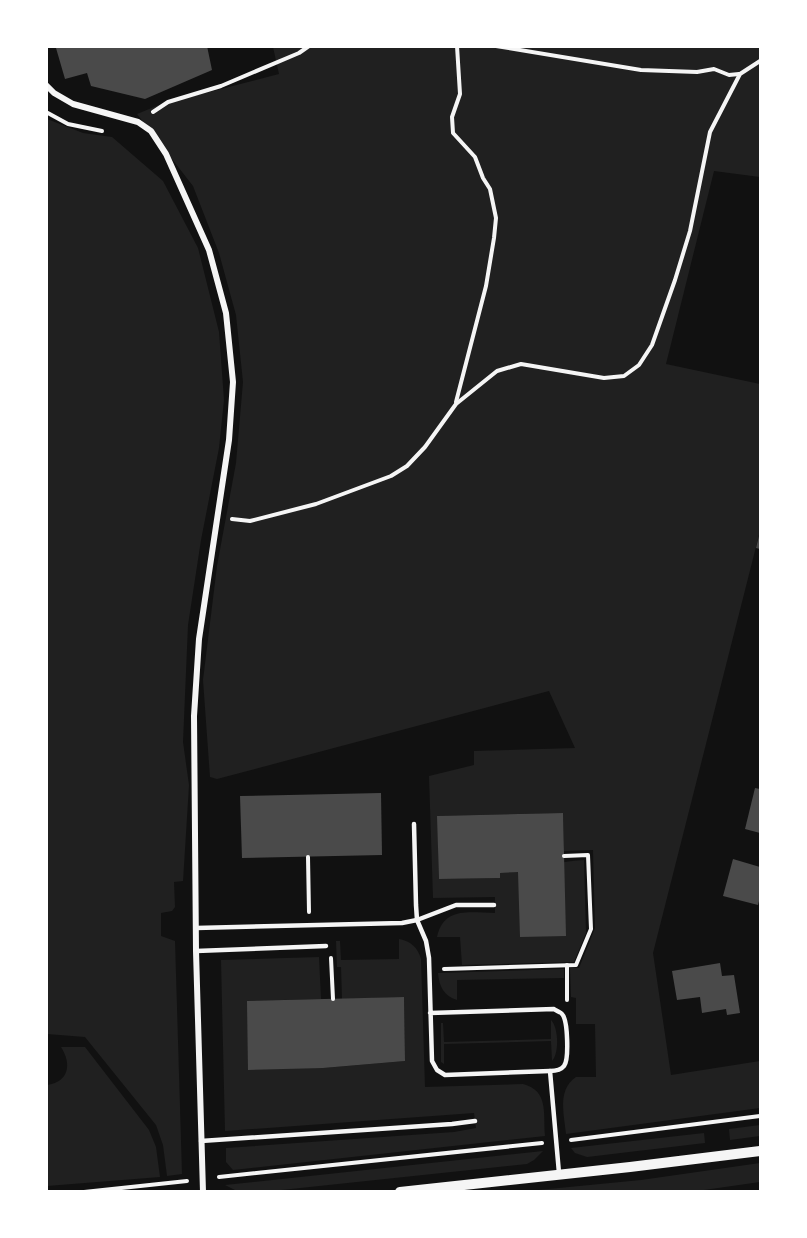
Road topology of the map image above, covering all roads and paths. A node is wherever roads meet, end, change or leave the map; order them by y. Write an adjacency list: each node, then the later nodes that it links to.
1 (309, 46): 7 (path)
2 (457, 46): 8 (path)
3 (496, 46): 5 (path)
4 (760, 61): 5 (path)
5 (740, 74): 8 (path)
6 (46, 85): 7 (street)
7 (138, 122): 9 (street)
8 (456, 404): 9 (path)
9 (216, 517): 16 (street)
10 (414, 824): 14 (lane)
11 (564, 856): 19 (path)
12 (308, 857): 15 (path)
13 (494, 905): 14 (lane)
14 (417, 920): 15 (lane); 20 (lane)
15 (309, 925): 16 (lane)
16 (196, 928): 18 (street)
17 (326, 946): 18 (lane)
18 (196, 951): 26 (street)
19 (567, 965): 20 (path); 22 (path)
20 (430, 970): 21 (lane)
21 (430, 1012): 22 (lane); 23 (lane)
22 (562, 1013): 23 (lane)
23 (550, 1071): 27 (lane)
24 (760, 1116): 27 (path)
25 (475, 1120): 26 (lane)
26 (201, 1141): 30 (street)
27 (555, 1142): 29 (lane); 30 (path)
28 (760, 1151): 29 (street)
29 (559, 1175): 33 (street)
30 (202, 1179): 31 (path); 32 (street)
31 (84, 1191)
32 (203, 1191)
33 (400, 1191)

